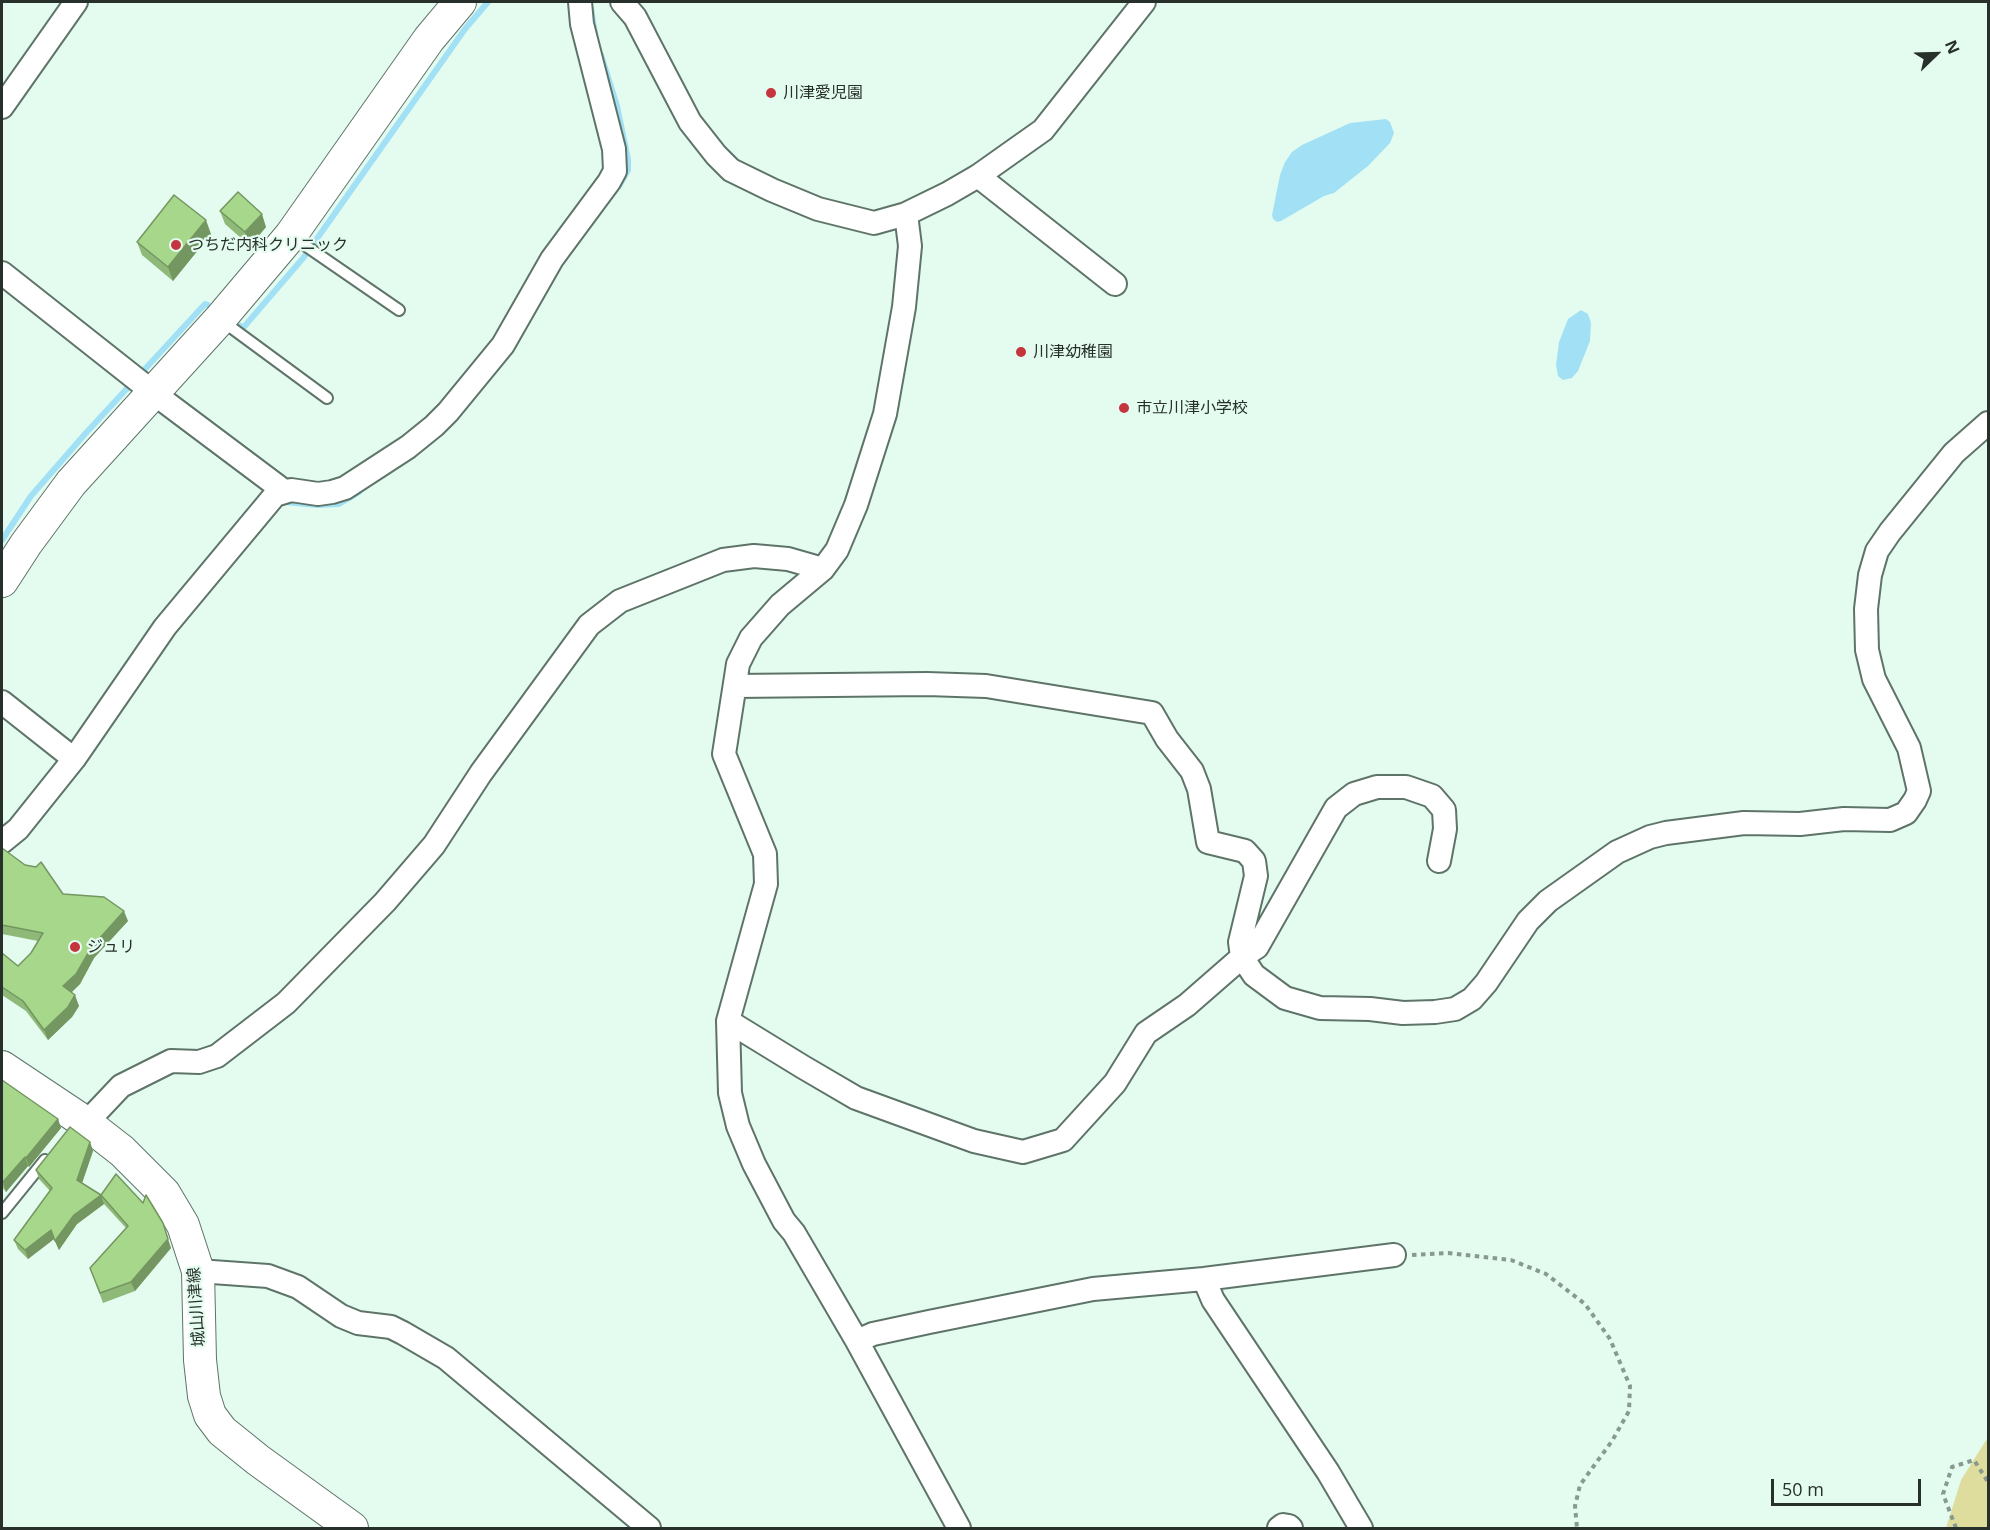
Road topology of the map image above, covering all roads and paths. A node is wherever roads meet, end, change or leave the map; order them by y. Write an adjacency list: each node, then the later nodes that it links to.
1 (76, 2): 6 (street)
2 (460, 2): 9 (street)
3 (580, 2): 17 (street)
4 (622, 2): 8 (street)
5 (1144, 2): 7 (street)
6 (2, 107)
7 (978, 177): 8 (street); 11 (street)
8 (906, 214): 18 (street)
9 (304, 244): 12 (lane); 13 (street)
10 (2, 273): 14 (street)
11 (1115, 284)
12 (399, 310)
13 (220, 319): 14 (street); 15 (lane)
14 (142, 383): 17 (street); 19 (street)
15 (327, 398)
16 (1989, 423): 25 (street)
17 (284, 491): 22 (street)
18 (823, 569): 20 (street); 28 (street)
19 (2, 581)
20 (735, 686): 25 (street); 26 (street)
21 (2, 702): 22 (street)
22 (74, 759): 23 (street)
23 (2, 842)
24 (1439, 861): 25 (street)
25 (1242, 957): 26 (street)
26 (728, 1021): 34 (street)
27 (2, 1067): 28 (street, 城山川津線)
28 (79, 1123): 32 (street, 城山川津線)
29 (49, 1155): 30 (lane)
30 (2, 1213)
31 (1394, 1255): 33 (street); 42 (path)
32 (198, 1271): 36 (street, 城山川津線); 37 (street)
33 (1204, 1279): 34 (street); 41 (street)
34 (857, 1341): 38 (street)
35 (1989, 1482): 43 (path)
36 (352, 1528)
37 (649, 1528)
38 (959, 1528)
39 (1279, 1528): 40 (street)
40 (1291, 1528)
41 (1360, 1528)
42 (1577, 1528)
43 (1956, 1528)

